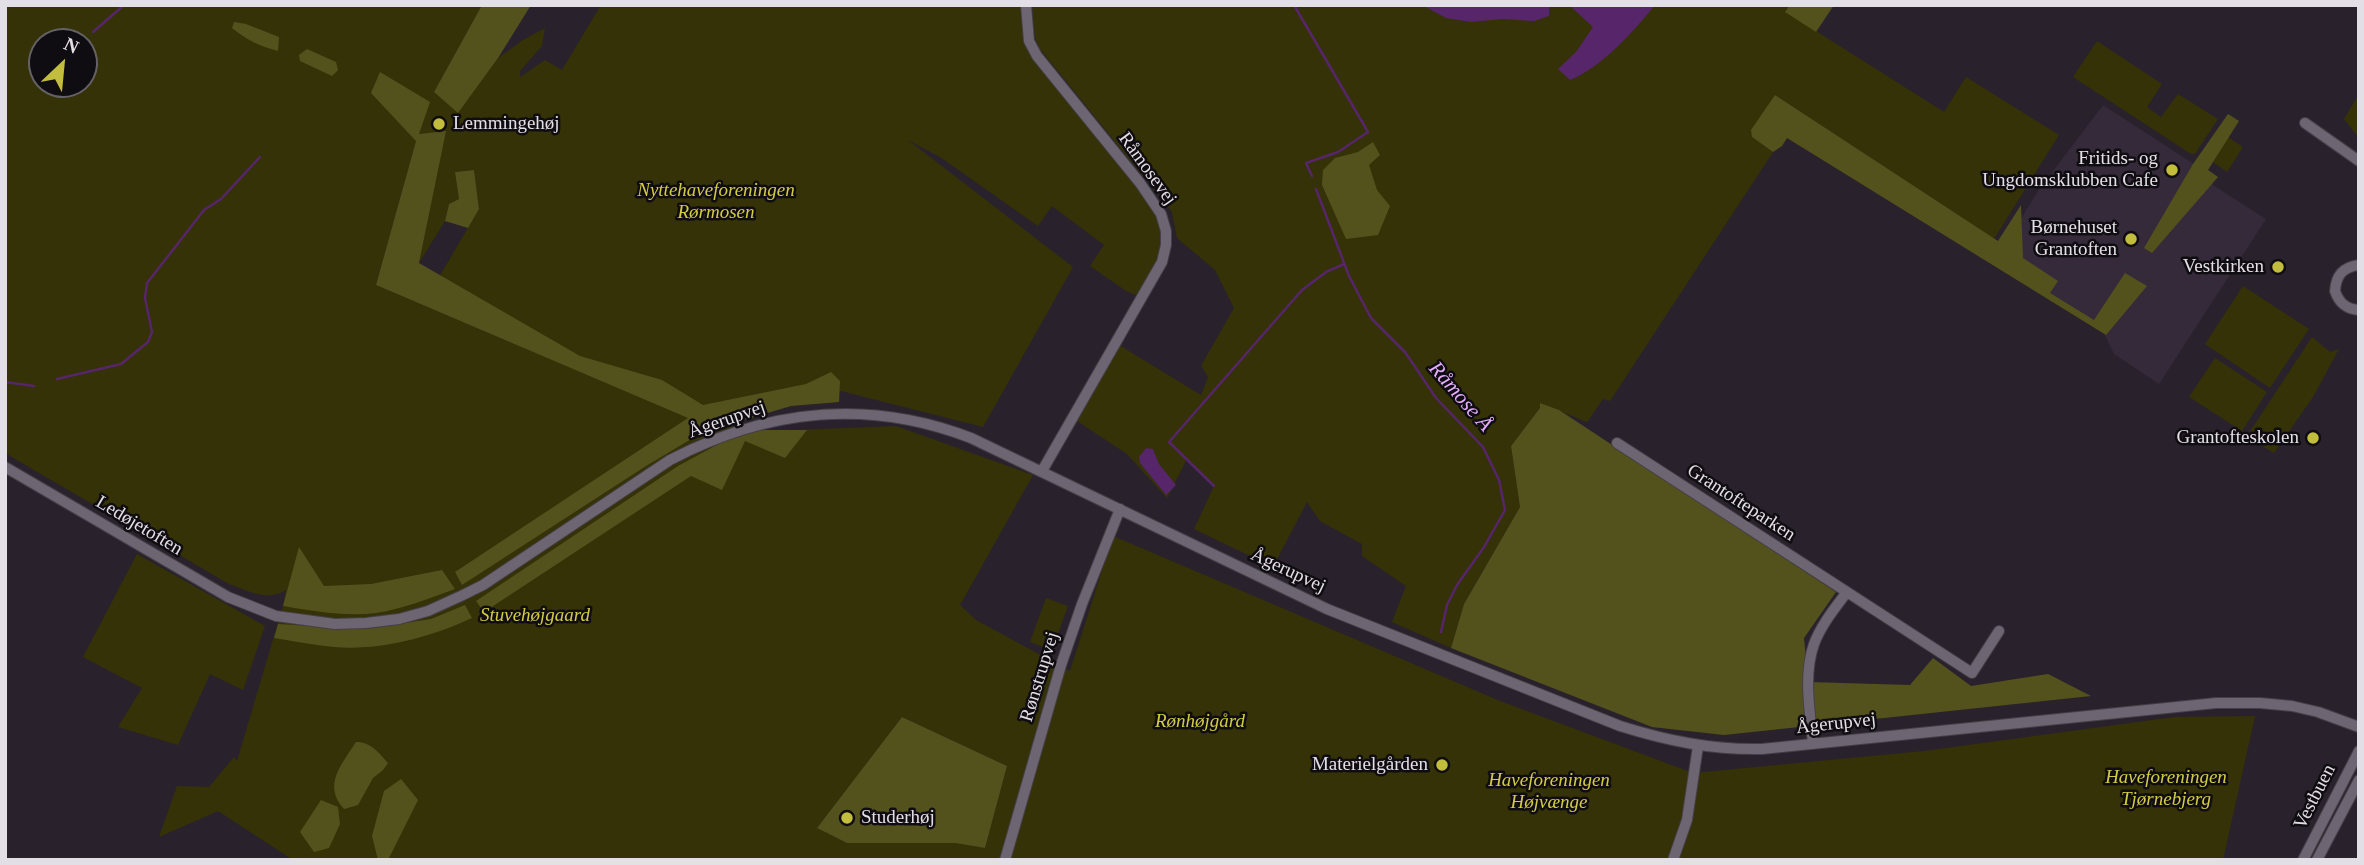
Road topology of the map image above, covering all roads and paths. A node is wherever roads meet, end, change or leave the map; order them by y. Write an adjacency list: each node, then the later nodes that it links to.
1 (1026, 5): 8 (street, Råmosevej)
2 (2305, 123): 3 (street)
3 (2359, 161)
4 (2359, 265): 5 (street)
5 (2359, 310)
6 (1616, 443): 10 (street, Grantofteparken)
7 (5, 467): 11 (street, Ledøjetoften)
8 (1042, 471): 9 (street, Ågerupvej); 11 (street, Ågerupvej)
9 (1120, 509): 15 (street, Ågerupvej); 18 (street, Rønstrupvej)
10 (1847, 592): 12 (street, Grantofteparken); 14 (street)
11 (257, 610)
12 (1999, 631)
13 (2359, 727): 14 (street, Ågerupvej)
14 (1813, 744): 15 (street, Ågerupvej)
15 (1698, 746): 19 (street)
16 (2359, 751): 20 (street, Vestbuen)
17 (2359, 780): 21 (street, Vestbuen)
18 (1005, 860)
19 (1673, 860)
20 (2303, 860)
21 (2317, 860)

